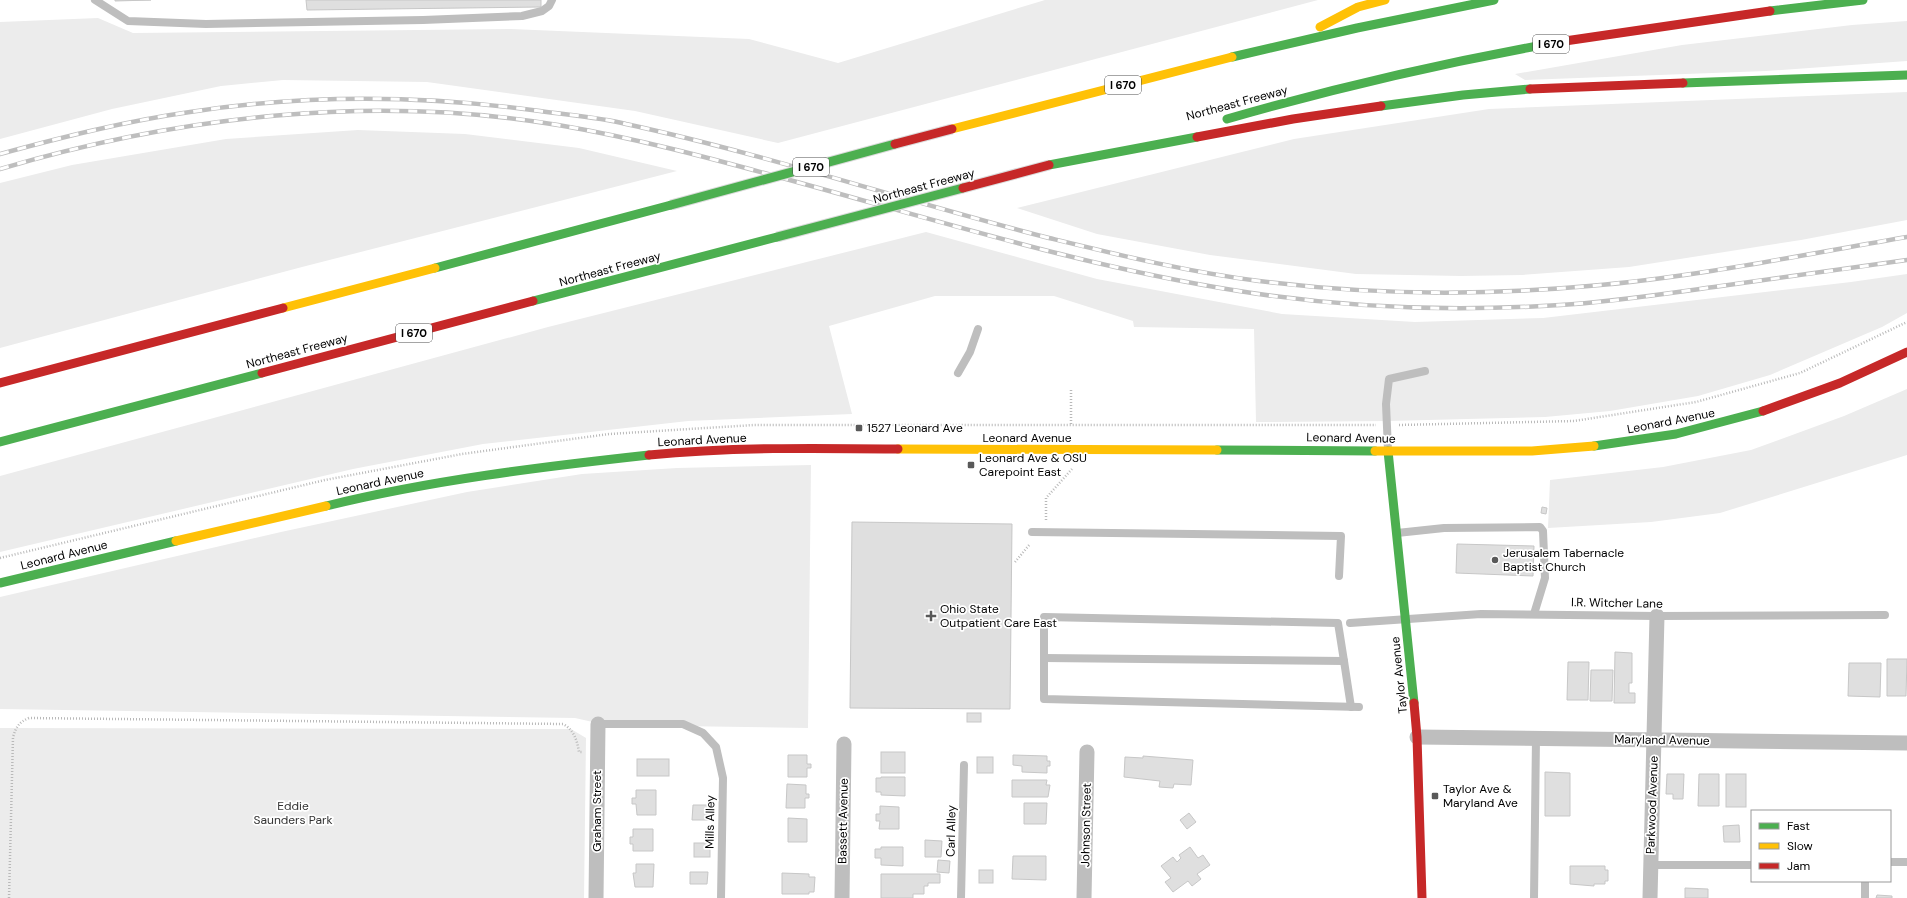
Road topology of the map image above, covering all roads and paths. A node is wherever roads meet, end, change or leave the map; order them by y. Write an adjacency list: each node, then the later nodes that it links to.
1 (94, 0): 2 (lane)
2 (552, 0)
3 (1384, 0): 6 (main road)
4 (1494, 0): 6 (main road, I 670)
5 (1863, 0): 8 (main road, Northeast Freeway / I 670)
6 (1294, 41): 15 (main road, I 670, bridge)
7 (1907, 76): 10 (main road)
8 (1217, 121)
9 (1187, 129): 10 (main road, Northeast Freeway / I 670)
10 (1050, 165): 18 (main road, Northeast Freeway / I 670, bridge)
11 (978, 329): 14 (lane)
12 (1907, 352): 19 (main road, Leonard Avenue)
13 (1425, 371): 19 (lane)
14 (958, 373)
15 (0, 383)
16 (1071, 390): 17 (path)
17 (1071, 425)
18 (0, 442)
19 (1388, 451): 22 (main road, Taylor Avenue); 25 (main road, Leonard Avenue)
20 (1073, 469): 21 (path)
21 (1036, 532): 23 (path); 24 (lane)
22 (1396, 533): 26 (lane); 29 (main road, Taylor Avenue)
23 (1015, 562)
24 (1339, 576)
25 (0, 583)
26 (1534, 614): 28 (lane, I.R. Witcher Lane); 29 (lane, I.R. Witcher Lane)
27 (1885, 615): 28 (lane, I.R. Witcher Lane)
28 (1657, 616): 36 (street, Parkwood Avenue)
29 (1405, 619): 30 (lane, I.R. Witcher Lane); 34 (main road, Taylor Avenue)
30 (1350, 623)
31 (1044, 658): 32 (lane); 32 (lane); 32 (lane)
32 (1344, 661)
33 (598, 724): 39 (street, Graham Street); 49 (lane, Mills Alley)
34 (1417, 737): 35 (street, Maryland Avenue); 53 (main road, Taylor Avenue)
35 (1536, 738): 36 (street, Maryland Avenue); 54 (lane)
36 (1654, 740): 37 (street, Maryland Avenue); 44 (street, Parkwood Avenue)
37 (1907, 743)
38 (844, 744): 50 (street, Bassett Avenue)
39 (598, 752): 47 (path); 48 (street, Graham Street)
40 (1087, 752): 52 (street, Johnson Street)
41 (964, 765): 51 (lane, Carl Alley)
42 (1891, 862): 43 (lane)
43 (1907, 862)
44 (1650, 865): 45 (lane); 55 (street, Parkwood Avenue)
45 (1751, 865)
46 (1865, 882): 56 (lane)
47 (9, 898)
48 (596, 898)
49 (721, 898)
50 (842, 898)
51 (961, 898)
52 (1084, 898)
53 (1422, 898)
54 (1534, 898)
55 (1650, 898)
56 (1864, 898)

